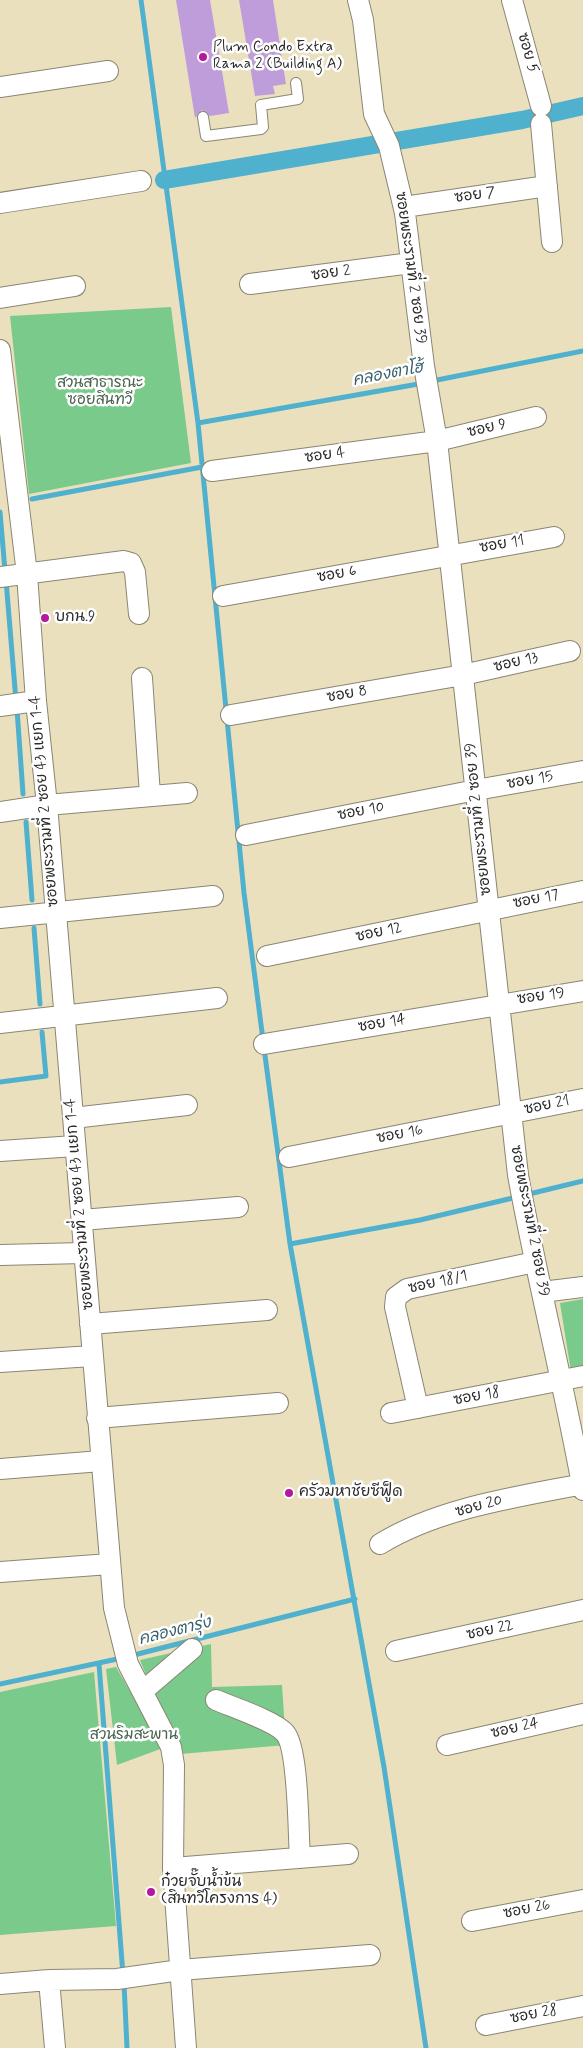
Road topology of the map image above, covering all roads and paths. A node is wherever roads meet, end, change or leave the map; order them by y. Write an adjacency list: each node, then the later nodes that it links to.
1 (358, 0): 10 (street, ซอยพระรามที่ 2 ซอย 39)
2 (512, 0): 8 (street, ซอย 5)
3 (108, 71): 5 (street)
4 (296, 84): 6 (lane)
5 (0, 87)
6 (203, 117)
7 (141, 181): 9 (street)
8 (547, 186): 10 (street, ซอย 7); 11 (street)
9 (0, 203)
10 (404, 207): 12 (street, ซอยพระรามที่ 2 ซอย 39)
11 (552, 242)
12 (411, 263): 13 (street, ซอย 2); 19 (street, ซอยพระรามที่ 2 ซอย 39)
13 (250, 284)
14 (75, 286): 15 (street)
15 (0, 298)
16 (0, 350): 17 (street, ซอยพระรามที่ 2 ซอย 43 แยก 1-4)
17 (4, 414): 23 (street, ซอยพระรามที่ 2 ซอย 43 แยก 1-4)
18 (536, 417): 19 (street, ซอย 9)
19 (437, 441): 20 (street, ซอย 4); 22 (street, ซอยพระรามที่ 2 ซอย 39)
20 (212, 471)
21 (554, 537): 22 (street, ซอย 11)
22 (450, 554): 25 (street, ซอย 6); 28 (street, ซอยพระรามที่ 2 ซอย 39)
23 (27, 574): 24 (street); 26 (street); 30 (street, ซอยพระรามที่ 2 ซอย 43 แยก 1-4)
24 (0, 577)
25 (223, 596)
26 (139, 614)
27 (570, 651): 28 (street, ซอย 13)
28 (463, 675): 32 (street, ซอย 8); 34 (street, ซอยพระรามที่ 2 ซอย 39)
29 (142, 678): 36 (street)
30 (36, 702): 31 (street); 37 (street, ซอยพระรามที่ 2 ซอย 43 แยก 1-4)
31 (0, 706)
32 (232, 715)
33 (583, 772): 34 (street, ซอย 15)
34 (476, 790): 39 (street, ซอย 10); 42 (street, ซอยพระรามที่ 2 ซอย 39)
35 (187, 793): 36 (street)
36 (150, 795): 37 (street)
37 (47, 805): 38 (street); 43 (street, ซอยพระรามที่ 2 ซอย 43 แยก 1-4)
38 (0, 812)
39 (246, 835)
40 (583, 891): 42 (street, ซอย 17)
41 (213, 896): 43 (street)
42 (490, 909): 45 (street, ซอย 12); 48 (street, ซอยพระรามที่ 2 ซอย 39)
43 (55, 911): 44 (street); 49 (street, ซอยพระรามที่ 2 ซอย 43 แยก 1-4)
44 (0, 918)
45 (267, 956)
46 (583, 991): 48 (street, ซอย 19)
47 (217, 998): 49 (street)
48 (500, 1003): 51 (street, ซอย 14); 54 (street, ซอยพระรามที่ 2 ซอย 39)
49 (64, 1015): 50 (street); 55 (street, ซอยพระรามที่ 2 ซอย 43 แยก 1-4)
50 (0, 1023)
51 (264, 1044)
52 (583, 1098): 54 (street, ซอย 21)
53 (187, 1105): 55 (street)
54 (511, 1113): 58 (street, ซอย 16); 63 (street, ซอยพระรามที่ 2 ซอย 39)
55 (73, 1118): 56 (street, ซอยพระรามที่ 2 ซอย 43 แยก 1-4)
56 (75, 1146): 57 (street); 60 (street, ซอยพระรามที่ 2 ซอย 43 แยก 1-4)
57 (0, 1151)
58 (289, 1157)
59 (238, 1207): 60 (street)
60 (82, 1220): 61 (street, ซอยพระรามที่ 2 ซอย 43 แยก 1-4)
61 (83, 1253): 62 (street); 67 (street, ซอยพระรามที่ 2 ซอย 43 แยก 1-4)
62 (0, 1255)
63 (535, 1262): 65 (street, ซอยพระรามที่ 2 ซอย 39); 73 (street, ซอย 18/1)
64 (583, 1287): 65 (street)
65 (542, 1292): 71 (street, ซอยพระรามที่ 2 ซอย 39)
66 (267, 1310): 67 (street)
67 (90, 1324): 68 (street, ซอยพระรามที่ 2 ซอย 43 แยก 1-4)
68 (92, 1356): 69 (street); 75 (street, ซอยพระรามที่ 2 ซอย 43 แยก 1-4)
69 (0, 1362)
70 (583, 1376): 71 (street, ซอย 18)
71 (562, 1380): 73 (street, ซอย 18); 78 (street, ซอยพระรามที่ 2 ซอย 39)
72 (278, 1403): 75 (street)
73 (418, 1408): 74 (street, ซอย 18)
74 (391, 1413)
75 (97, 1418): 76 (street, ซอยพระรามที่ 2 ซอย 43 แยก 1-4)
76 (101, 1461): 77 (street); 80 (street, ซอยพระรามที่ 2 ซอย 43 แยก 1-4)
77 (0, 1469)
78 (583, 1486): 79 (street, ซอย 20)
79 (380, 1544)
80 (110, 1564): 81 (street); 85 (street, ซอยพระรามที่ 2 ซอย 43 แยก 1-4)
81 (0, 1572)
82 (583, 1610): 84 (street, ซอย 22)
83 (192, 1649): 85 (street)
84 (396, 1651)
85 (143, 1690): 91 (street, ซอยพระรามที่ 2 ซอย 43 แยก 1-4)
86 (216, 1700): 90 (street)
87 (583, 1714): 88 (street, ซอย 24)
88 (447, 1745)
89 (348, 1854): 90 (street)
90 (300, 1858): 91 (street)
91 (173, 1868): 95 (street, ซอยพระรามที่ 2 ซอย 43 แยก 1-4)
92 (583, 1900): 93 (street, ซอย 26)
93 (472, 1921)
94 (370, 1955): 95 (street)
95 (180, 1970): 96 (street); 101 (street, ซอยพระรามที่ 2 ซอย 43 แยก 1-4)
96 (49, 1980): 97 (street); 100 (street)
97 (0, 1984)
98 (583, 2006): 99 (street, ซอย 28)
99 (486, 2025)
100 (55, 2048)
101 (186, 2048)

